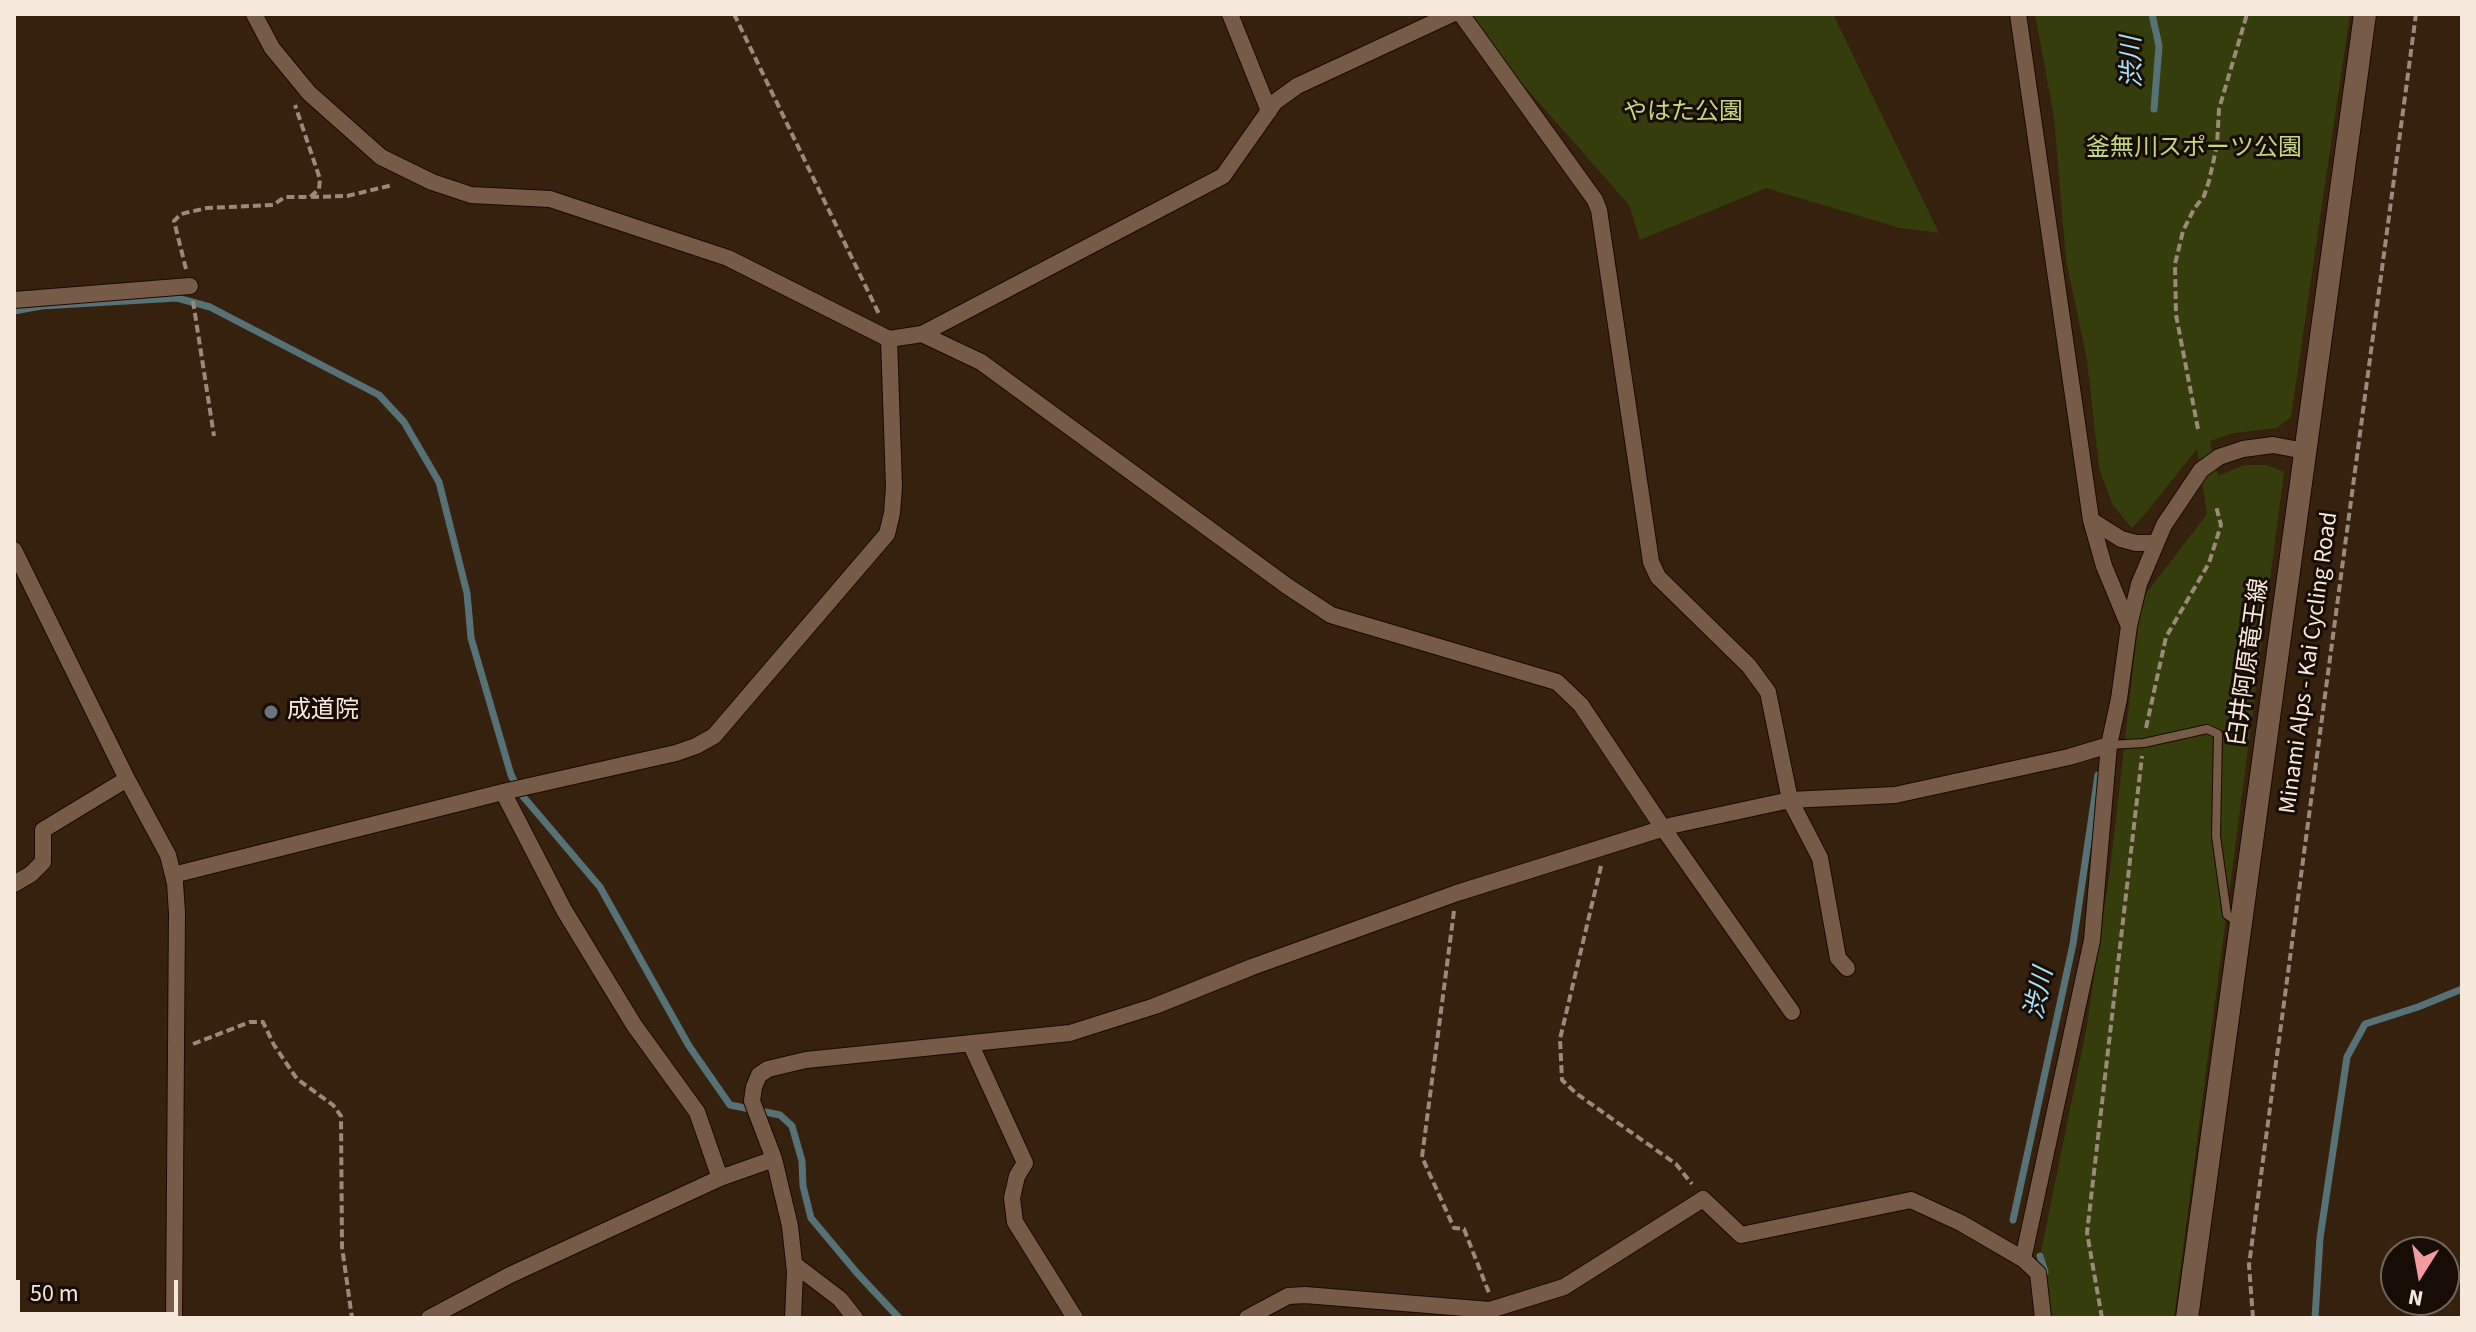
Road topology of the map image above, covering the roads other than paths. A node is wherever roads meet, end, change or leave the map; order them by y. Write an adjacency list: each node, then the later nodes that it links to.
1 (254, 14): 11 (street)
2 (1230, 14): 7 (street)
3 (1452, 14): 7 (street)
4 (1461, 14): 20 (street)
5 (2018, 14): 13 (street)
6 (2365, 14): 12 (main road, 臼井阿原竜王線)
7 (1269, 111): 10 (street)
8 (190, 286): 9 (street)
9 (14, 300)
10 (922, 334): 11 (street); 21 (street)
11 (889, 339): 19 (street)
12 (2305, 451): 14 (street); 24 (main road, 臼井阿原竜王線)
13 (2091, 520): 14 (street); 16 (street)
14 (2156, 543): 16 (street)
15 (14, 550): 18 (street)
16 (2129, 626): 17 (street)
17 (2109, 745): 20 (street); 24 (lane); 30 (street)
18 (127, 779): 22 (street); 23 (street)
19 (503, 792): 22 (street); 29 (street)
20 (1790, 800): 21 (street); 25 (street)
21 (1663, 828): 26 (street); 27 (street)
22 (173, 875): 32 (street)
23 (14, 884)
24 (2241, 924): 39 (main road, 臼井阿原竜王線)
25 (1847, 968)
26 (1792, 1012)
27 (971, 1045): 28 (street); 36 (street)
28 (774, 1159): 29 (street); 31 (street)
29 (720, 1178): 33 (street)
30 (2023, 1259): 37 (street); 38 (street)
31 (794, 1264): 34 (street); 35 (street)
32 (174, 1318)
33 (429, 1318)
34 (793, 1318)
35 (855, 1318)
36 (1075, 1318)
37 (1247, 1318)
38 (2043, 1318)
39 (2187, 1318)

